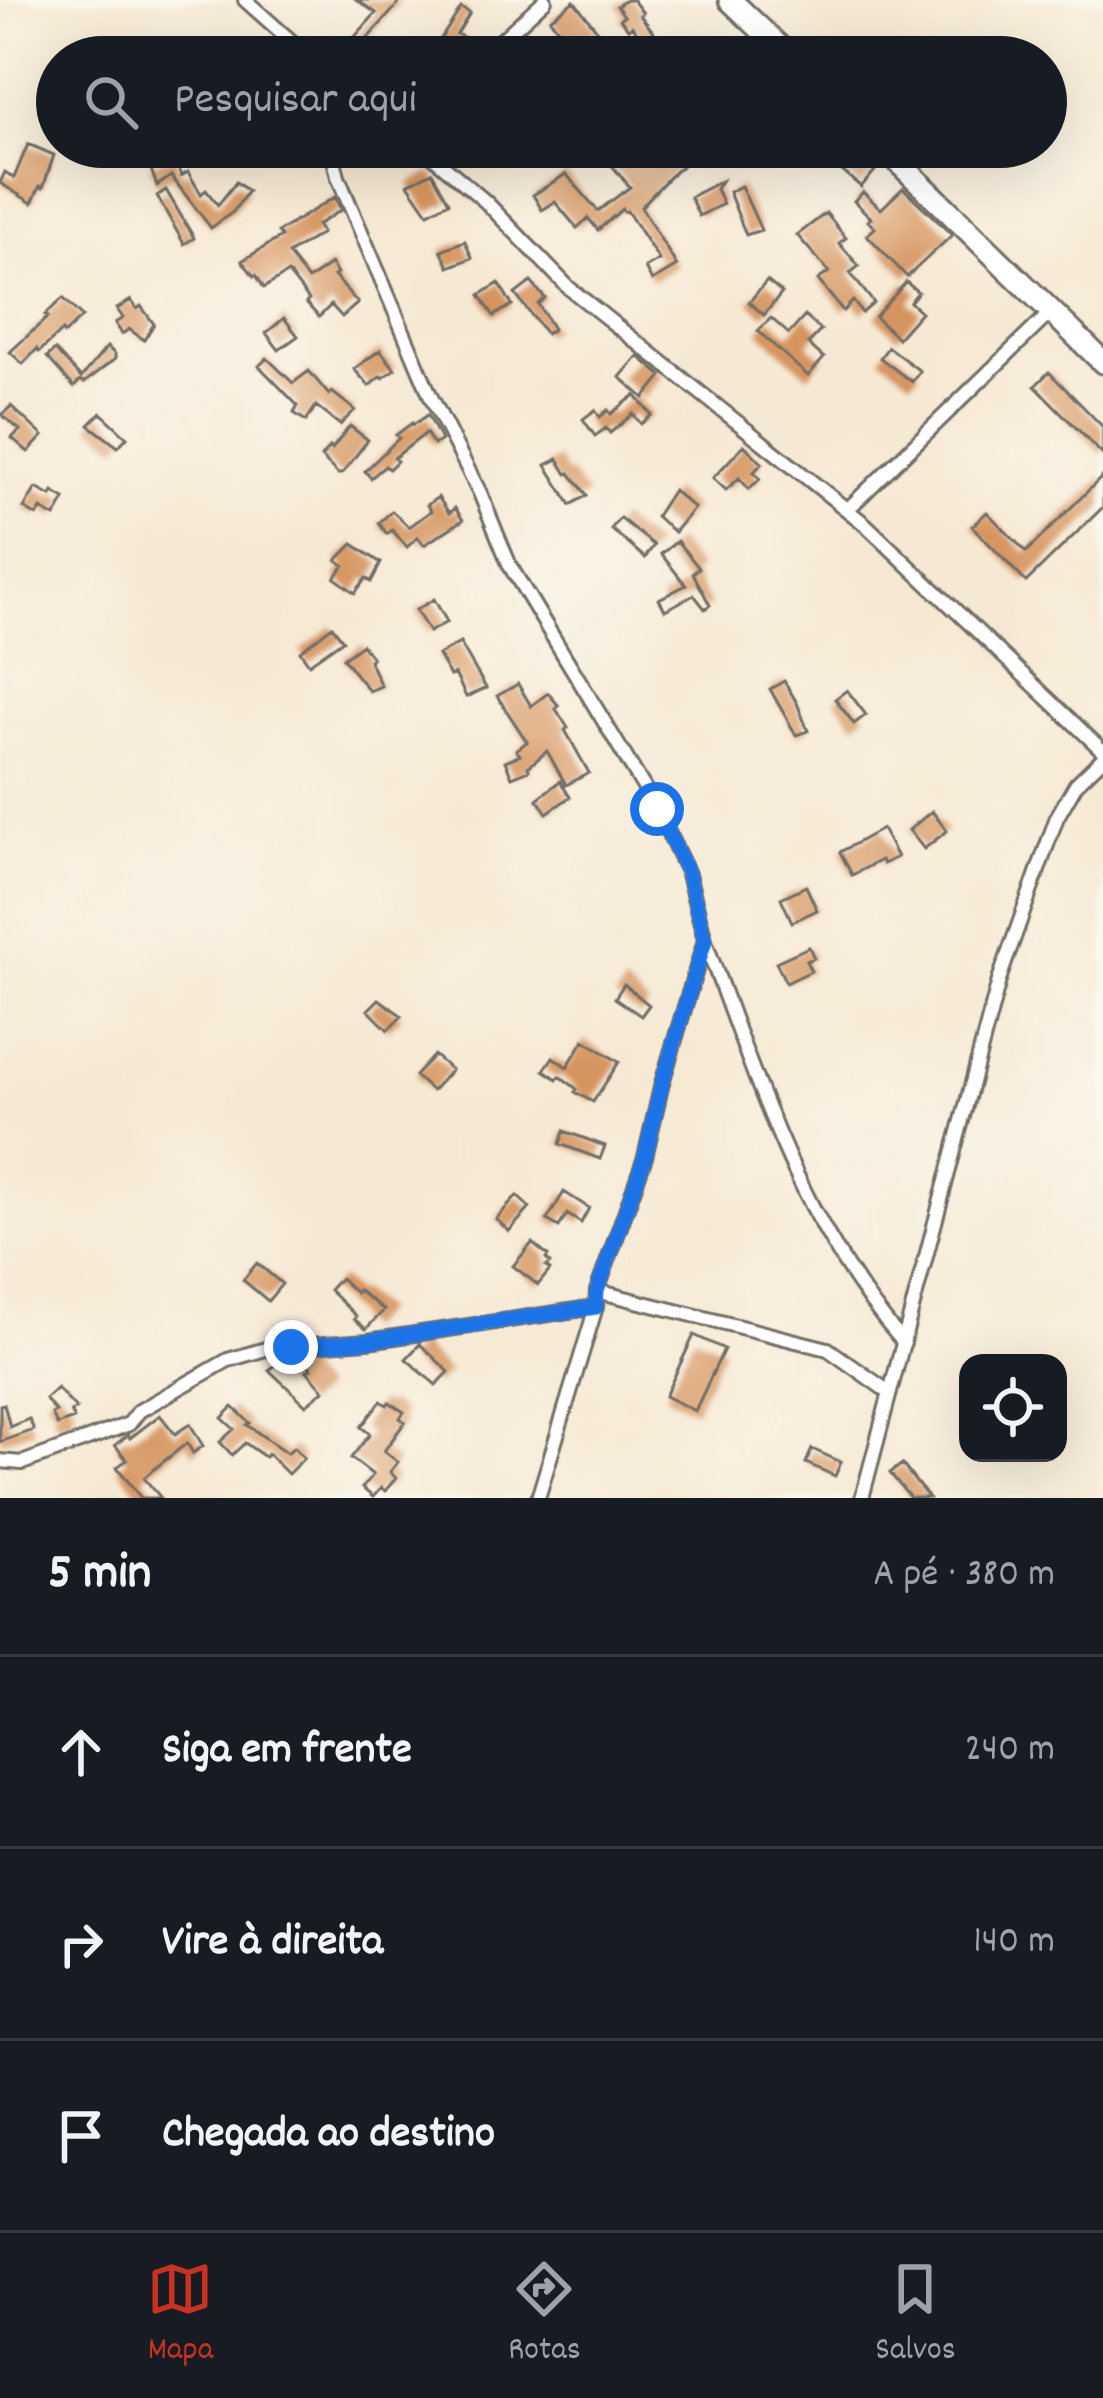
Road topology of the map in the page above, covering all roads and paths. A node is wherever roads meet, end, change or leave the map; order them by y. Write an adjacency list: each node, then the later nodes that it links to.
1 (245, 0): 4 (street)
2 (544, 0): 5 (street)
3 (730, 0): 6 (main road)
4 (285, 36)
5 (505, 36)
6 (768, 36)
7 (336, 168): 14 (street)
8 (446, 168): 12 (street)
9 (904, 168): 10 (main road)
10 (1051, 312): 11 (main road); 12 (street)
11 (1103, 362)
12 (848, 509): 13 (street)
13 (1103, 755): 17 (street)
14 (705, 940): 15 (street); 17 (street)
15 (597, 1291): 16 (street); 18 (street)
16 (596, 1307): 19 (street); 20 (street)
17 (904, 1343): 18 (street)
18 (890, 1393): 21 (street)
19 (0, 1461)
20 (538, 1498)
21 (862, 1498)

